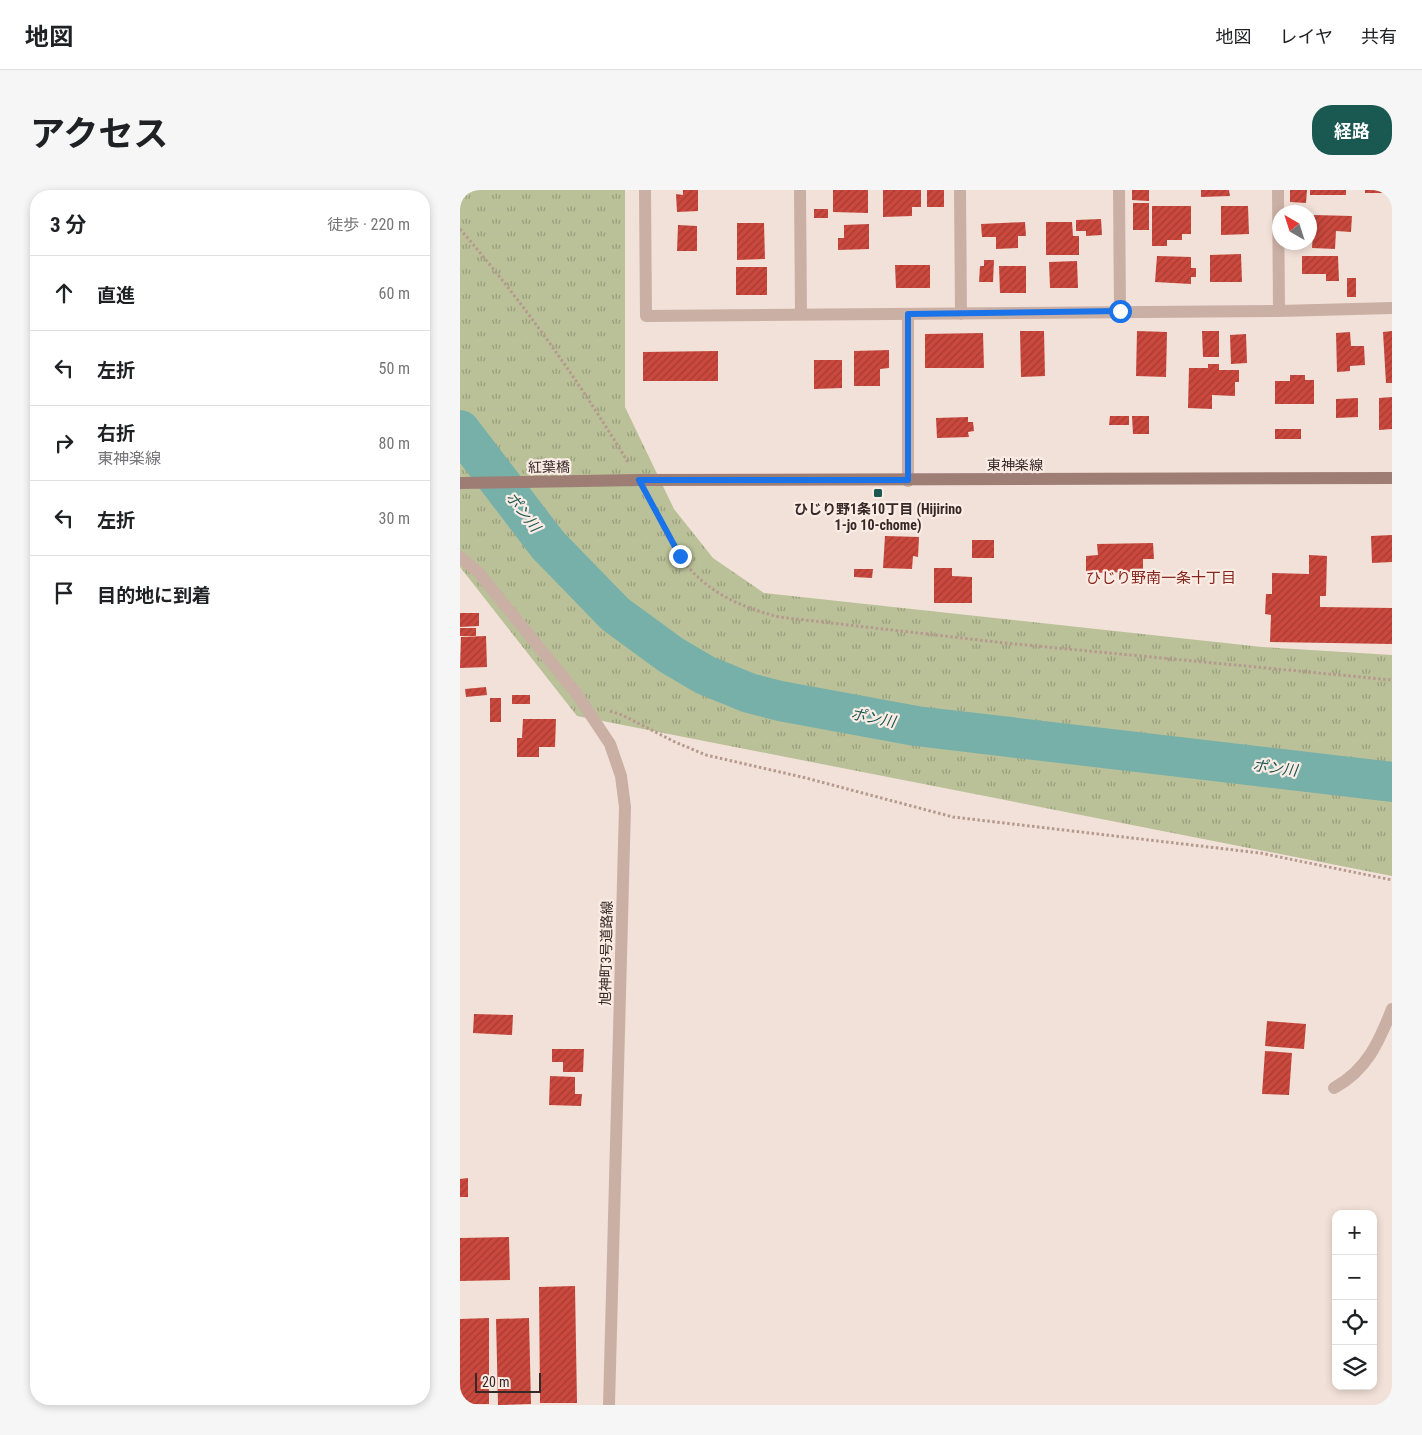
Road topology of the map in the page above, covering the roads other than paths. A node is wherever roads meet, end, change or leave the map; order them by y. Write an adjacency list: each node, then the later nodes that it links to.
1 (645, 190): 9 (street)
2 (800, 190): 9 (street)
3 (960, 190): 11 (street)
4 (1119, 190): 7 (street)
5 (1278, 190): 8 (street)
6 (1392, 308): 8 (street)
7 (1120, 311): 8 (street); 11 (street)
8 (1278, 311)
9 (801, 314): 10 (street)
10 (908, 314): 11 (street); 14 (street)
11 (961, 314)
12 (1392, 478): 14 (main road, 東神楽線)
13 (636, 480): 14 (main road, 東神楽線); 15 (main road, 紅葉橋)
14 (908, 480)
15 (460, 484)
16 (460, 557): 19 (street, 旭神町3号道路線)
17 (1392, 1009): 18 (street)
18 (1334, 1088)
19 (609, 1405)

